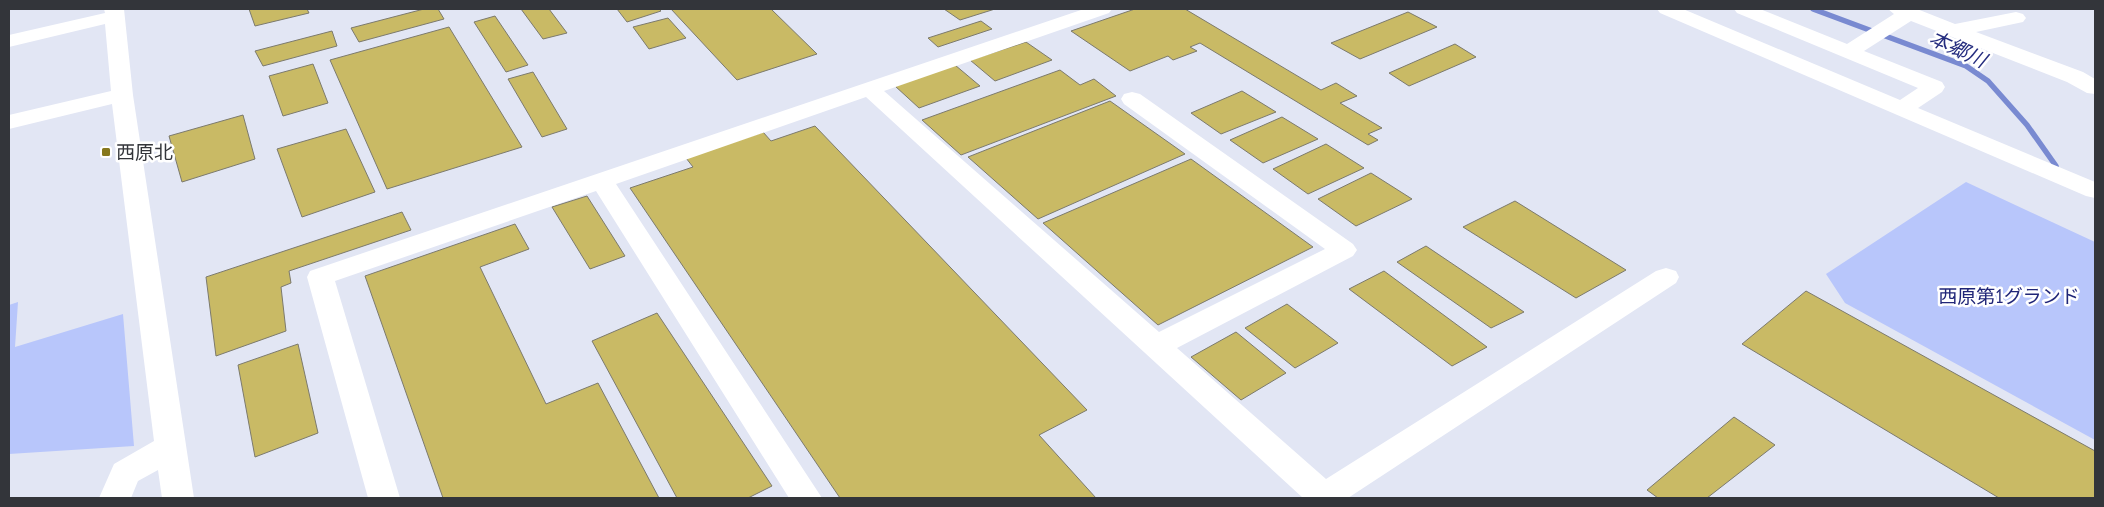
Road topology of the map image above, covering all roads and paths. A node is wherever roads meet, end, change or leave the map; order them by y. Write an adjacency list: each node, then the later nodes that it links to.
1 (1102, 9): 10 (street)
2 (1667, 9): 14 (street)
3 (1744, 9): 9 (street)
4 (1904, 11): 7 (street); 9 (street)
5 (114, 12): 8 (street); 12 (street)
6 (2016, 18): 7 (street)
7 (1955, 30): 11 (street)
8 (9, 41)
9 (1848, 52): 14 (street)
10 (869, 88): 16 (street); 19 (street)
11 (2095, 88)
12 (122, 95): 15 (street); 20 (street)
13 (1132, 100): 19 (street)
14 (1902, 109): 17 (street)
15 (9, 122)
16 (601, 180): 23 (street); 24 (street)
17 (2095, 192)
18 (1666, 277): 25 (street)
19 (1156, 346): 25 (street)
20 (171, 447): 21 (street); 22 (street)
21 (115, 498)
22 (178, 498)
23 (384, 498)
24 (806, 498)
25 (1323, 498)

